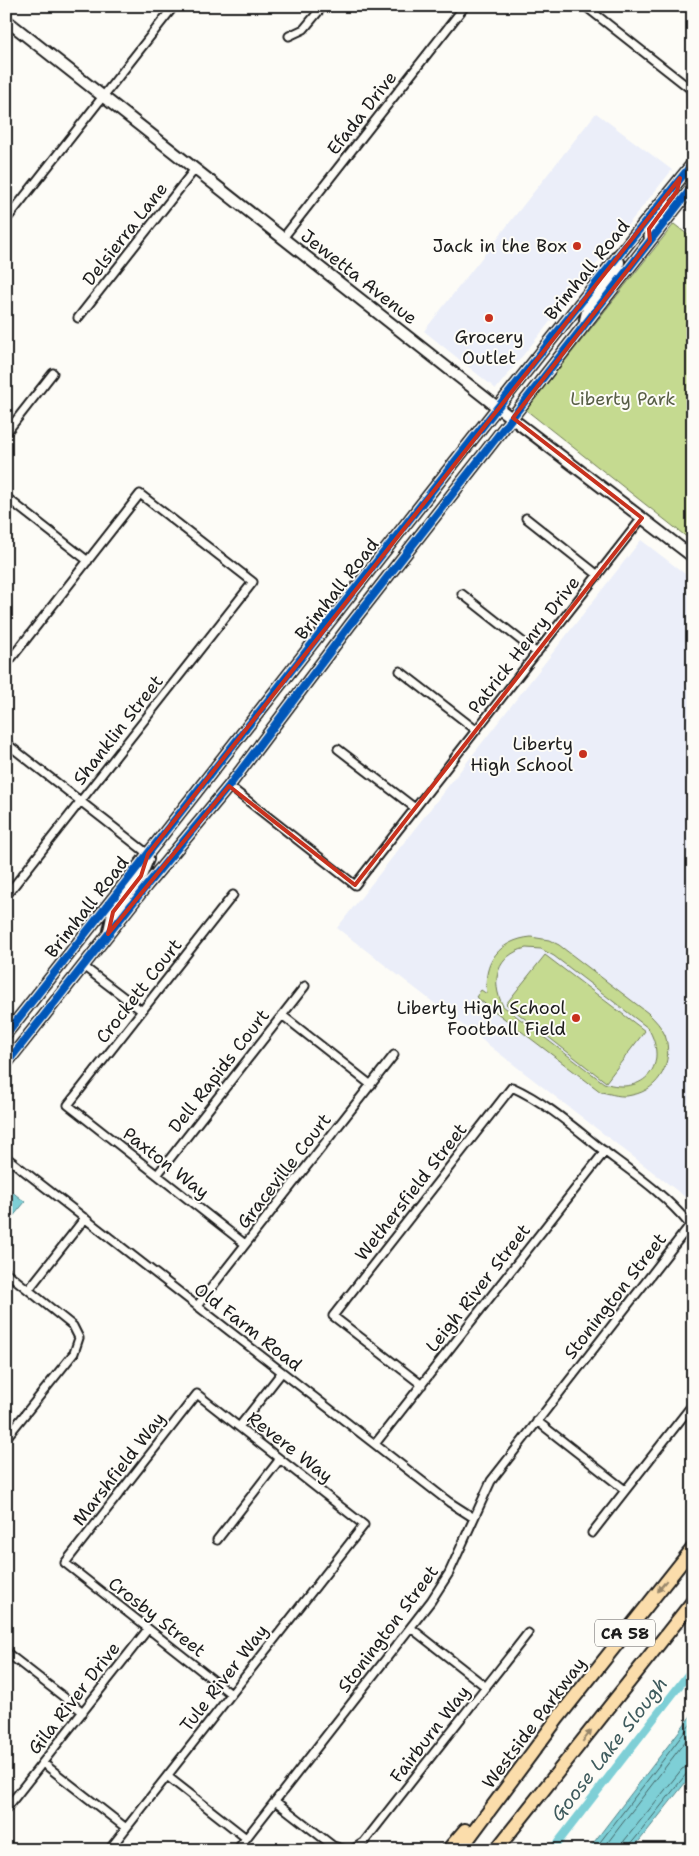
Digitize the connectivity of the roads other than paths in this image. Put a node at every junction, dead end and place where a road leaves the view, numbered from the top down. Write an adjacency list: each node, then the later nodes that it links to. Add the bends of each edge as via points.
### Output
1 (174, 6): 8 (street)
2 (323, 6): 6 (street, via 304,29)
3 (465, 6): 14 (street, Efada Drive)
4 (585, 6): 7 (street)
5 (6, 20): 8 (street, Jewetta Avenue)
6 (289, 36)
7 (693, 91)
8 (103, 96): 10 (street, Jewetta Avenue); 13 (street)
9 (693, 163): 11 (street, Brimhall Road)
10 (195, 168): 14 (street, Jewetta Avenue); 17 (street, Delsierra Lane)
11 (680, 178): 15 (street, via 677,191 649,229); 16 (street, Brimhall Road)
12 (693, 186): 15 (street, Brimhall Road)
13 (6, 220)
14 (283, 238): 20 (street, Jewetta Avenue)
15 (650, 241): 18 (street, Brimhall Road)
16 (617, 256): 18 (street, via 618,269 588,308); 20 (street, Brimhall Road)
17 (78, 318)
18 (583, 326): 21 (street, Brimhall Road)
19 (53, 373): 22 (street)
20 (497, 407): 21 (street, Jewetta Avenue); 39 (street, Brimhall Road)
21 (513, 418): 25 (street, Jewetta Avenue); 36 (street, Brimhall Road, via 350,625)
22 (6, 433)
23 (6, 497): 27 (street)
24 (526, 518): 28 (street)
25 (642, 518): 26 (street, Jewetta Avenue); 28 (street, Patrick Henry Drive)
26 (693, 557)
27 (88, 561): 31 (street); 37 (street, Shanklin Street, via 140,494 253,582)
28 (598, 575): 30 (street, Patrick Henry Drive)
29 (462, 594): 30 (street)
30 (537, 653): 33 (street, Patrick Henry Drive)
31 (6, 665)
32 (400, 671): 33 (street)
33 (476, 730): 38 (street, Patrick Henry Drive)
34 (6, 743): 37 (street)
35 (338, 748): 38 (street)
36 (229, 786): 38 (street, Patrick Henry Drive, via 355,885); 42 (street, Brimhall Road)
37 (81, 801): 39 (street); 41 (street, Shanklin Street)
38 (415, 808)
39 (148, 854): 42 (street, via 141,876 113,912); 47 (street, Brimhall Road)
40 (233, 895): 45 (street, Crockett Court)
41 (6, 896)
42 (108, 934): 43 (street, Brimhall Road)
43 (83, 966): 45 (street); 49 (street, Brimhall Road)
44 (305, 986): 46 (street, Dell Rapids Court)
45 (142, 1011): 51 (street, Crockett Court)
46 (282, 1015): 50 (street); 54 (street, Dell Rapids Court)
47 (6, 1034)
48 (394, 1055): 50 (street, Graceville Court)
49 (6, 1064)
50 (371, 1085): 56 (street, Graceville Court)
51 (68, 1105): 54 (street, Paxton Way)
52 (605, 1151): 61 (street, Leigh River Street); 61 (street, Wethersfield Street, via 543,1104 512,1087 333,1316); 64 (street, Stonington Street, via 666,1199 690,1225)
53 (6, 1157): 55 (street, Old Farm Road)
54 (157, 1175): 56 (street, Paxton Way)
55 (84, 1218): 58 (street); 59 (street, Old Farm Road)
56 (246, 1244): 59 (street, Graceville Court)
57 (6, 1272): 58 (street)
58 (29, 1289): 66 (street, via 73,1326 79,1338 74,1353)
59 (197, 1306): 60 (street, Old Farm Road)
60 (282, 1372): 65 (street); 67 (street, Old Farm Road)
61 (422, 1385): 67 (street, Leigh River Street)
62 (197, 1394): 65 (street, Revere Way); 75 (street, Marshfield Way)
63 (693, 1404): 69 (street)
64 (536, 1421): 69 (street); 70 (street, Stonington Street, via 492,1480)
65 (239, 1427): 68 (street, Revere Way)
66 (6, 1438)
67 (375, 1444): 70 (street, Old Farm Road)
68 (280, 1459): 71 (street, Revere Way); 73 (street)
69 (625, 1490): 72 (street)
70 (474, 1518): 78 (street, Stonington Street, via 441,1588)
71 (364, 1524): 82 (street, Tule River Way)
72 (592, 1533)
73 (217, 1540)
74 (693, 1548): 84 (highway, Westside Parkway / CA 58, one-way to 84)
75 (65, 1563): 77 (street, Crosby Street)
76 (693, 1601): 86 (highway, CA 58, one-way to 76)
77 (148, 1628): 82 (street, Crosby Street); 83 (street, Gila River Drive)
78 (410, 1628): 81 (street); 88 (street, Stonington Street)
79 (528, 1632): 81 (street, Fairburn Way)
80 (6, 1652): 83 (street)
81 (486, 1687): 95 (street, Fairburn Way, via 364,1842)
82 (231, 1694): 87 (street, Tule River Way)
83 (82, 1712): 85 (street, Gila River Drive)
84 (558, 1718): 96 (highway); 97 (highway, Westside Parkway / CA 58)
85 (43, 1762): 89 (street, Gila River Drive); 90 (street)
86 (557, 1774): 98 (highway, CA 58); 99 (highway)
87 (167, 1776): 90 (street, Tule River Way); 91 (street)
88 (275, 1801): 91 (street, Stonington Street); 94 (street, via 333,1846)
89 (6, 1809)
90 (126, 1828): 92 (street, Tule River Way)
91 (246, 1838): 93 (street, Stonington Street)
92 (109, 1850)
93 (237, 1850)
94 (346, 1850)
95 (352, 1850)
96 (448, 1850)
97 (460, 1850)
98 (496, 1850)
99 (505, 1850)

